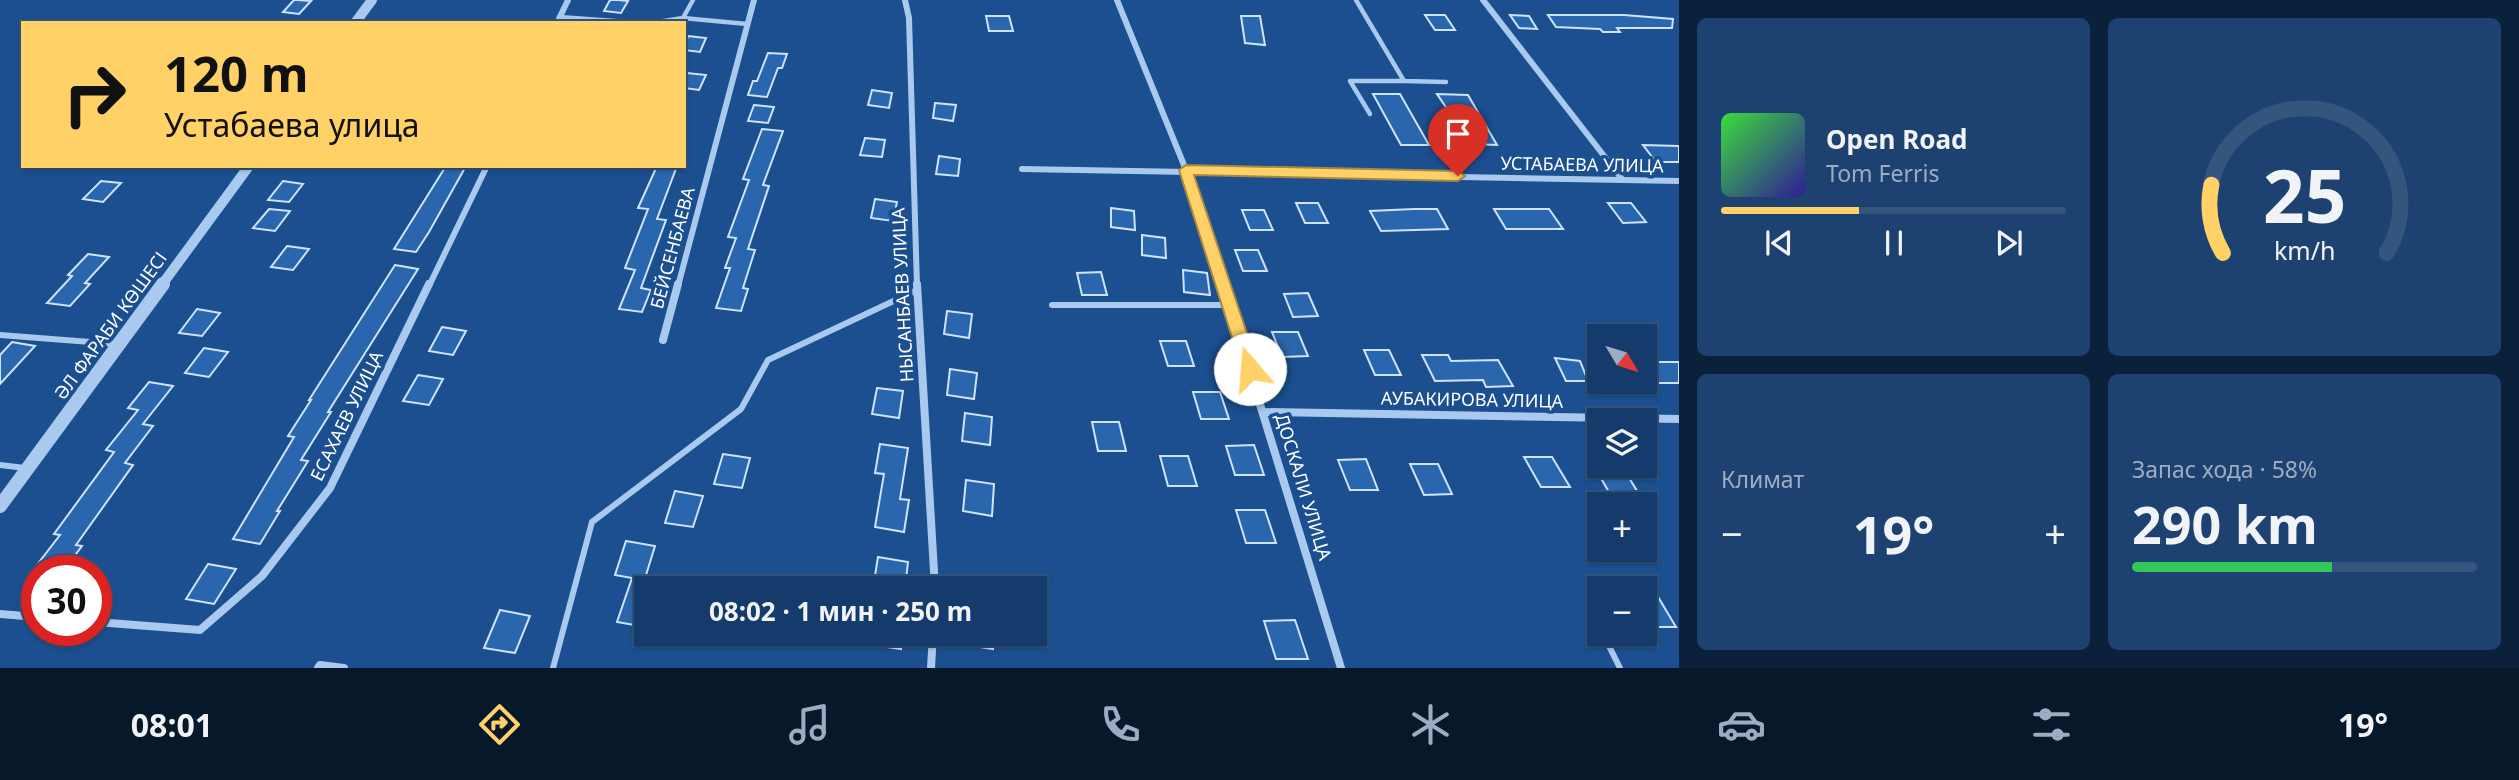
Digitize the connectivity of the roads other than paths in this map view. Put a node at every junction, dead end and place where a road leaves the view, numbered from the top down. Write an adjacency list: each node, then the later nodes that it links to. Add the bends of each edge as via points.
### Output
1 (372, 0): 11 (street)
2 (568, 0): 10 (street)
3 (693, 0): 9 (lane)
4 (754, 0): 14 (street, БЕЙСЕНБАЕВА)
5 (905, 0): 24 (street, НЫСАНБАЕВ УЛИЦА)
6 (1117, 0): 21 (street, ДОСКАЛИ УЛИЦА)
7 (1356, 0): 15 (lane)
8 (1483, 0): 22 (street)
9 (683, 18): 13 (lane); 14 (lane)
10 (558, 20): 12 (lane)
11 (356, 21)
12 (586, 21)
13 (664, 21)
14 (747, 24): 28 (street, БЕЙСЕНБАЕВА)
15 (1404, 81): 16 (lane); 17 (lane, via 1350,81)
16 (1446, 82)
17 (1370, 114)
18 (249, 168): 29 (street, ӘЛ ФАРАБИ КӨШЕСІ)
19 (486, 168): 38 (street, ЕСАХАЕВ УЛИЦА, via 330,488 262,576 200,630)
20 (1023, 169): 21 (street, УСТАБАЕВА УЛИЦА)
21 (1186, 170): 22 (street, УСТАБАЕВА УЛИЦА); 26 (street, ДОСКАЛИ УЛИЦА)
22 (1622, 179): 23 (street, УСТАБАЕВА УЛИЦА)
23 (1679, 181)
24 (917, 290): 35 (street, НЫСАНБАЕВ УЛИЦА); 43 (lane, via 768,360 741,409 592,522)
25 (1052, 305): 26 (lane)
26 (1230, 305): 30 (street, ДОСКАЛИ УЛИЦА)
27 (0, 335): 29 (lane)
28 (663, 340)
29 (119, 344): 33 (street, ӘЛ ФАРАБИ КӨШЕСІ)
30 (1264, 412): 31 (street, АУБАКИРОВА УЛИЦА); 45 (street, ДОСКАЛИ УЛИЦА)
31 (1679, 419)
32 (0, 466): 33 (lane)
33 (28, 468): 34 (street, ӘЛ ФАРАБИ КӨШЕСІ)
34 (0, 506)
35 (934, 576)
36 (0, 614): 37 (street)
37 (21, 616)
38 (112, 623)
39 (932, 646): 44 (street)
40 (1609, 646): 46 (lane)
41 (318, 668): 42 (street)
42 (344, 668)
43 (554, 668)
44 (931, 668)
45 (1341, 668)
46 (1620, 668)

